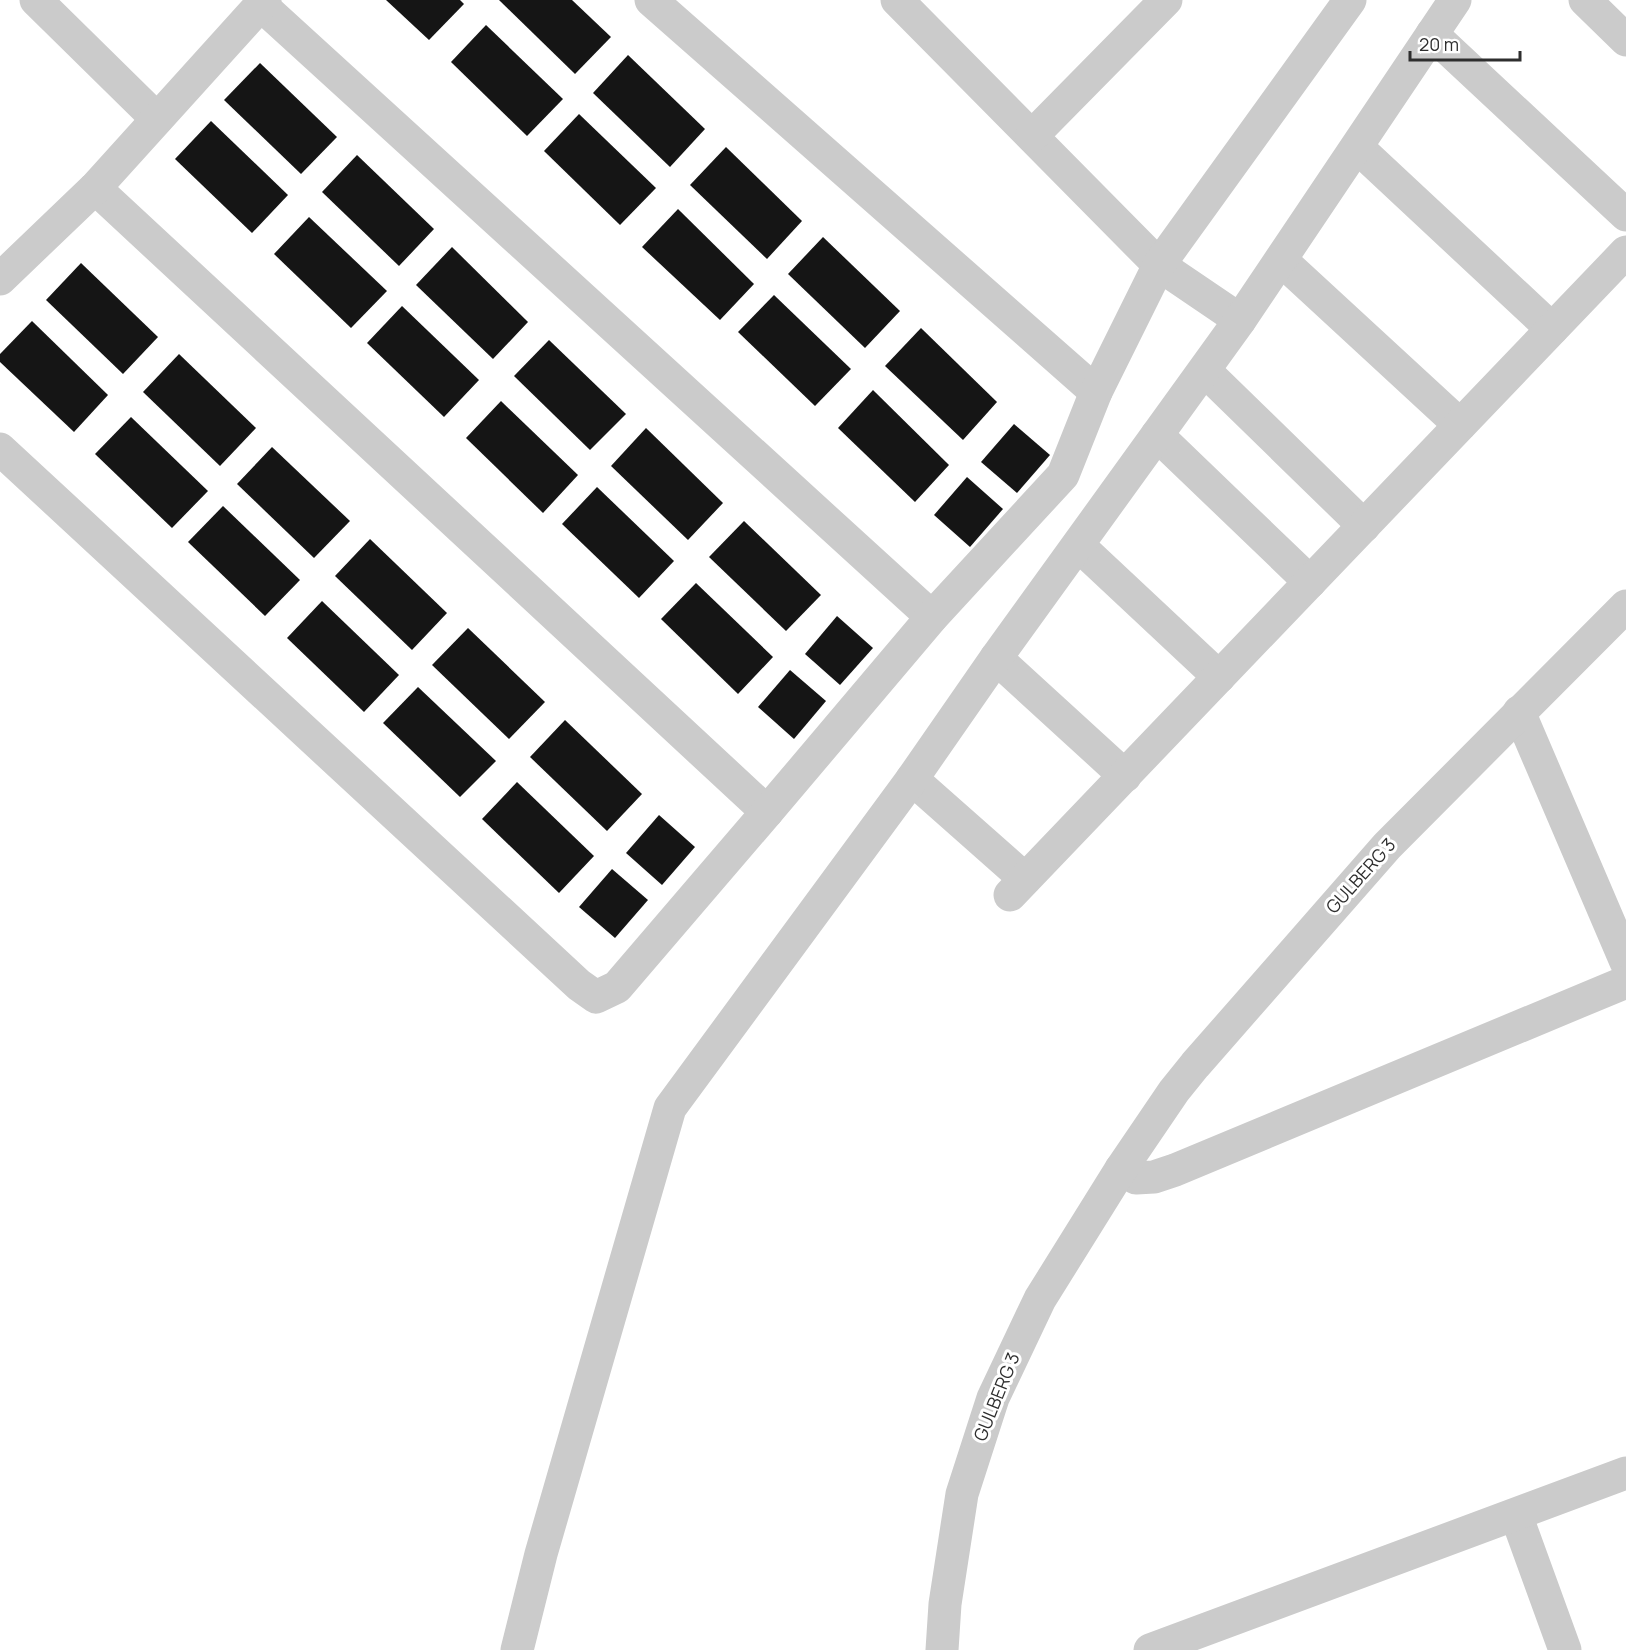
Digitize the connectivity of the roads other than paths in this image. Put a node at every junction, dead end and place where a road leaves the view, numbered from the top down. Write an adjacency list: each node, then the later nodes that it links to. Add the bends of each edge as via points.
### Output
1 (36, 0): 11 (street)
2 (651, 0): 23 (street)
3 (897, 0): 12 (street)
4 (1166, 0): 12 (street)
5 (1350, 0): 18 (street)
6 (1455, 0): 9 (street)
7 (1585, 0): 10 (street)
8 (263, 2): 11 (street); 31 (street)
9 (1432, 34): 13 (street); 15 (street)
10 (1626, 40)
11 (157, 118): 14 (street)
12 (1032, 136): 18 (street)
13 (1357, 147): 17 (street); 21 (street)
14 (95, 188): 19 (street); 37 (street)
15 (1626, 215)
16 (1626, 252): 21 (street)
17 (1281, 260): 20 (street); 24 (street)
18 (1159, 265): 20 (street); 23 (street)
19 (0, 279)
20 (1240, 320): 22 (street)
21 (1552, 329): 24 (street)
22 (1205, 370): 25 (street); 27 (street)
23 (1096, 392): 31 (street, via 1063,475)
24 (1460, 425): 27 (street)
25 (1157, 435): 28 (street); 29 (street)
26 (0, 449): 37 (street, via 596,997 617,987)
27 (1364, 526): 29 (street)
28 (1078, 544): 32 (street); 33 (street)
29 (1310, 582): 33 (street)
30 (1626, 606): 34 (street, GULBERG 3)
31 (932, 617): 37 (street)
32 (996, 658): 35 (street); 36 (street)
33 (1219, 677): 35 (street)
34 (1519, 712): 38 (street); 40 (street, GULBERG 3, via 1387,846 1258,992 1174,1091)
35 (1125, 776): 36 (street, via 1018,887)
36 (912, 779): 43 (street, via 670,1108)
37 (767, 812)
38 (1626, 962)
39 (1626, 982): 40 (street, via 1175,1170 1136,1178)
40 (1121, 1169): 44 (street, GULBERG 3, via 1040,1299 993,1398 962,1494)
41 (1626, 1473): 42 (street)
42 (1516, 1515): 45 (street); 46 (street)
43 (517, 1650)
44 (942, 1650)
45 (1150, 1650)
46 (1564, 1650)

